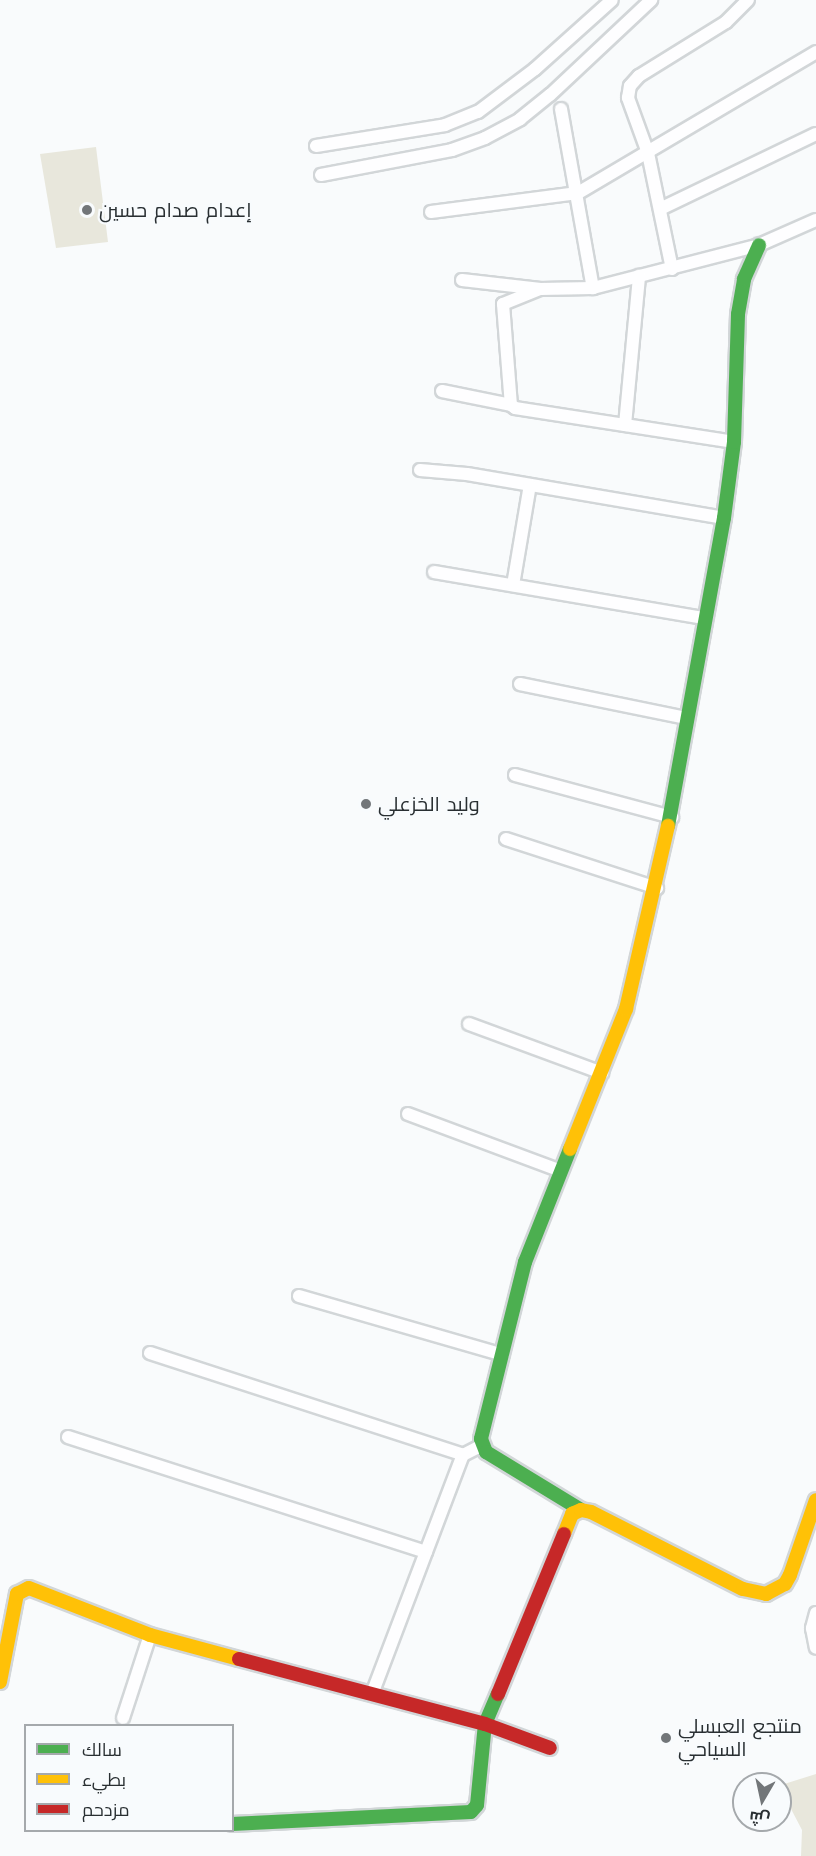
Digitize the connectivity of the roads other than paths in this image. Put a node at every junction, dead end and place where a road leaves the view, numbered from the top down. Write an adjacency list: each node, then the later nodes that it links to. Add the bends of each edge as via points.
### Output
1 (612, 0): 7 (street, via 535,69 478,112 445,125)
2 (651, 0): 9 (street, via 550,95 485,138 452,150)
3 (748, 0): 8 (street, via 726,22 639,76 630,86 628,98)
4 (816, 52): 8 (street)
5 (561, 109): 10 (street)
6 (816, 134): 11 (street)
7 (316, 146)
8 (648, 153): 10 (street); 11 (street)
9 (321, 175)
10 (578, 193): 12 (street); 18 (street)
11 (660, 209): 15 (street)
12 (432, 212)
13 (816, 220): 14 (street)
14 (759, 245): 15 (street); 23 (street, via 744,279 738,314)
15 (672, 268): 16 (street)
16 (639, 276): 18 (street); 22 (street)
17 (462, 280): 19 (street)
18 (593, 288): 19 (street)
19 (540, 289): 21 (street, via 503,304)
20 (442, 391): 21 (street)
21 (511, 405): 22 (street)
22 (625, 425): 23 (street)
23 (734, 442): 26 (street)
24 (420, 470): 25 (street)
25 (530, 485): 26 (street); 28 (street)
26 (724, 518): 29 (street)
27 (434, 572): 28 (street)
28 (513, 585): 29 (street)
29 (704, 618): 31 (street)
30 (520, 684): 31 (street)
31 (686, 718): 33 (street)
32 (515, 775): 33 (street)
33 (672, 817): 35 (street)
34 (506, 839): 35 (street)
35 (657, 888): 37 (street, via 638,972)
36 (469, 1024): 37 (street)
37 (602, 1073): 39 (street)
38 (408, 1114): 39 (street)
39 (561, 1171): 42 (street, via 521,1272)
40 (299, 1296): 42 (street)
41 (150, 1353): 45 (street)
42 (502, 1355): 44 (street)
43 (68, 1437): 48 (street)
44 (481, 1446): 45 (street); 47 (street)
45 (463, 1455): 48 (street)
46 (816, 1500): 47 (street, via 790,1575 785,1584 766,1594 743,1589)
47 (581, 1509): 55 (street, via 572,1514)
48 (426, 1552): 53 (street)
49 (816, 1613): 51 (street, via 812,1628)
50 (150, 1635): 52 (street, via 29,1588 20,1588); 53 (street); 54 (street)
51 (816, 1648)
52 (0, 1682)
53 (372, 1694): 55 (street)
54 (123, 1718)
55 (485, 1724): 56 (street); 57 (street, via 477,1805 471,1812)
56 (550, 1748)
57 (234, 1824)

